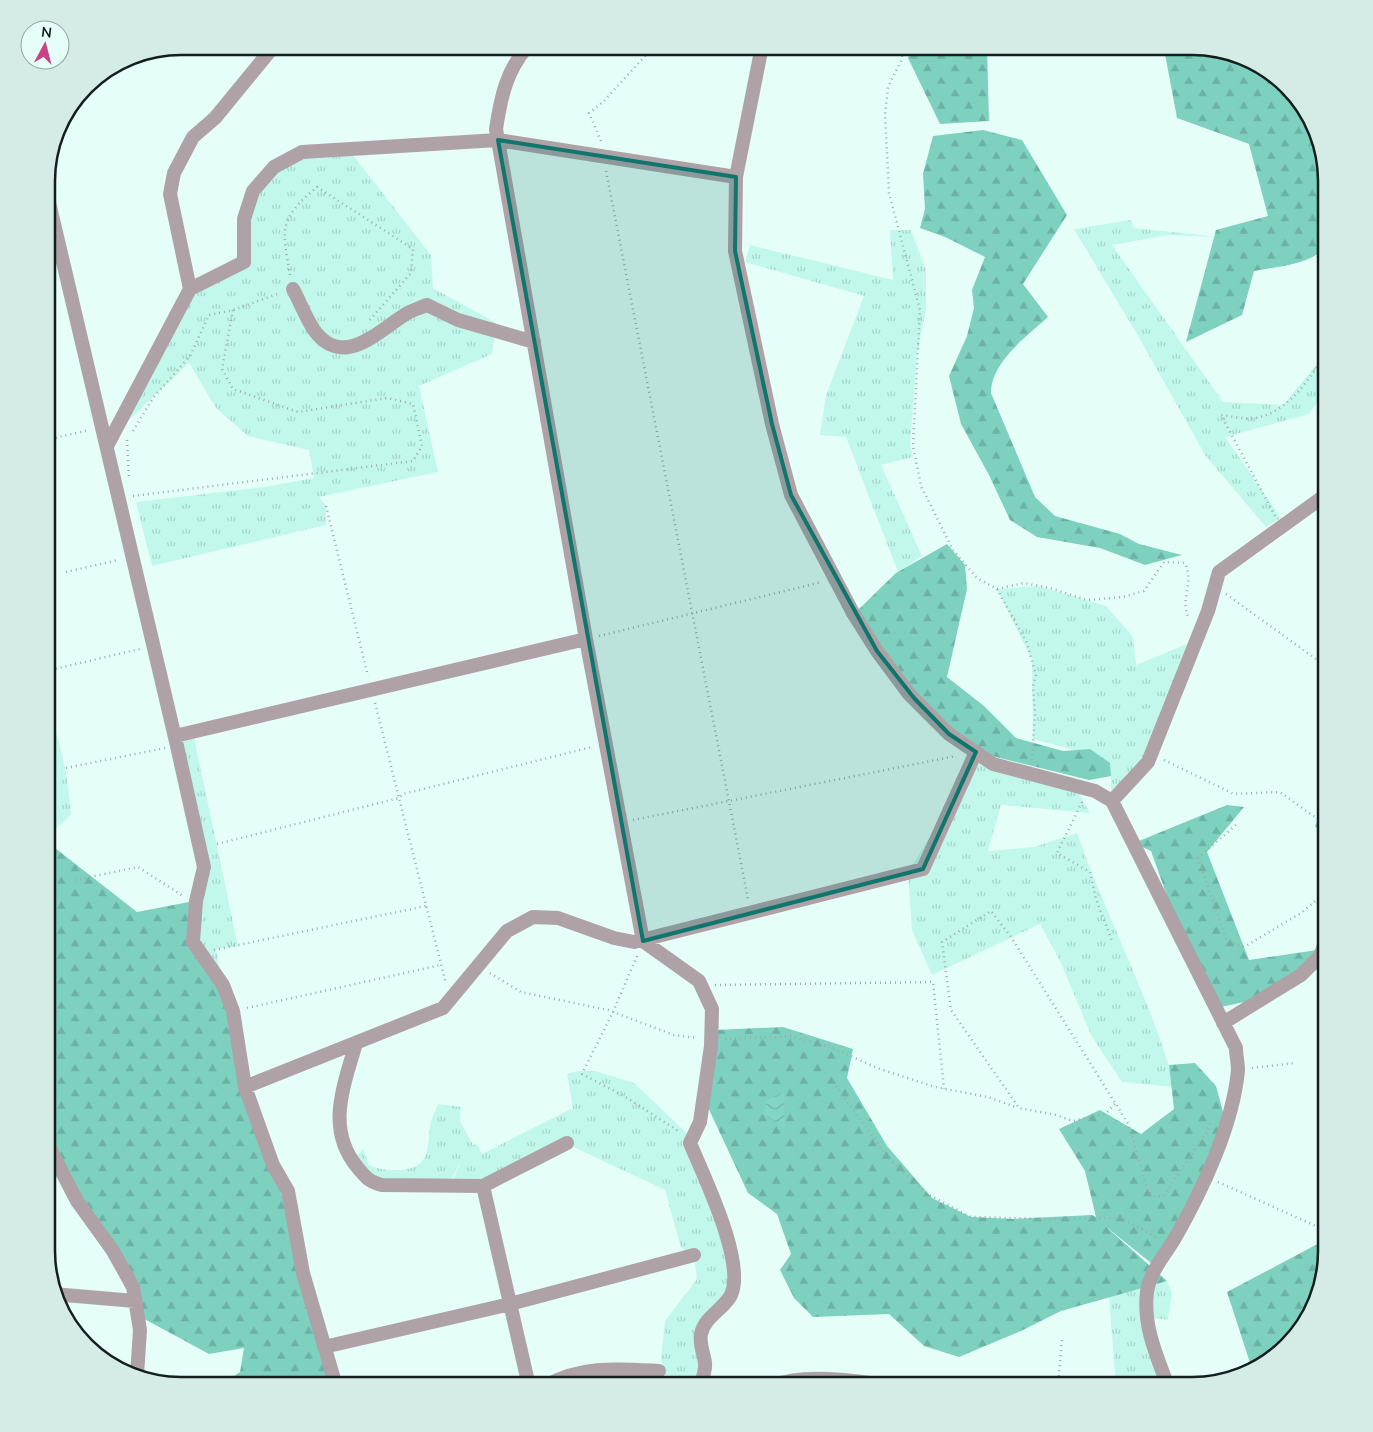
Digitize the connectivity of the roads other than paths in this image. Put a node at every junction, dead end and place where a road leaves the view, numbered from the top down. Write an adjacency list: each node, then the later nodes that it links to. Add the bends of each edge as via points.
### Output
1 (267, 55): 7 (street, via 215,118 193,137 174,173 170,194)
2 (522, 55): 4 (street, via 508,75 502,92 496,129)
3 (760, 55): 5 (street)
4 (498, 140): 5 (street); 7 (street, via 302,152 274,166 253,191 244,219 244,262); 9 (street)
5 (736, 177): 14 (street, via 735,252 776,443 791,495 877,650 909,694 949,734)
6 (55, 231): 10 (street)
7 (190, 289): 10 (street)
8 (293, 289): 9 (street, via 315,331 333,346 351,348 370,340 407,313 427,306 458,320)
9 (534, 342): 12 (street)
10 (107, 446): 13 (street)
11 (1318, 501): 15 (street, via 1219,572 1148,762)
12 (586, 639): 13 (street, via 372,688); 16 (street)
13 (176, 741): 20 (street, via 204,867 196,901 193,942 224,985 233,1011)
14 (976, 752): 15 (street, via 993,764 1088,789); 16 (street, via 923,869)
15 (1112, 801): 18 (street)
16 (643, 940): 19 (street, via 634,942 614,938 558,918 533,917 507,931 443,1008); 34 (street, via 699,981 712,1009 700,1122 690,1143 733,1253 736,1275 731,1296 709,1317 701,1334 706,1365)
17 (1318, 958): 18 (street, via 1301,975)
18 (1223, 1022): 35 (street, via 1236,1048 1238,1070 1226,1122 1205,1176 1154,1270 1147,1292 1149,1336)
19 (356, 1043): 20 (street); 23 (street, via 340,1097 339,1132 351,1160 370,1183)
20 (245, 1087): 28 (street, via 273,1165 288,1191 303,1273)
21 (567, 1144): 23 (street)
22 (55, 1159): 26 (street, via 77,1202 114,1251 133,1287)
23 (483, 1186): 27 (street)
24 (694, 1255): 27 (street)
25 (63, 1295): 26 (street)
26 (135, 1301): 29 (street, via 140,1330)
27 (510, 1304): 28 (street); 32 (street)
28 (324, 1347): 31 (street)
29 (137, 1369)
30 (659, 1371): 33 (street, via 616,1369)
31 (333, 1377)
32 (527, 1377)
33 (567, 1377)
34 (703, 1377)
35 (1164, 1377)

